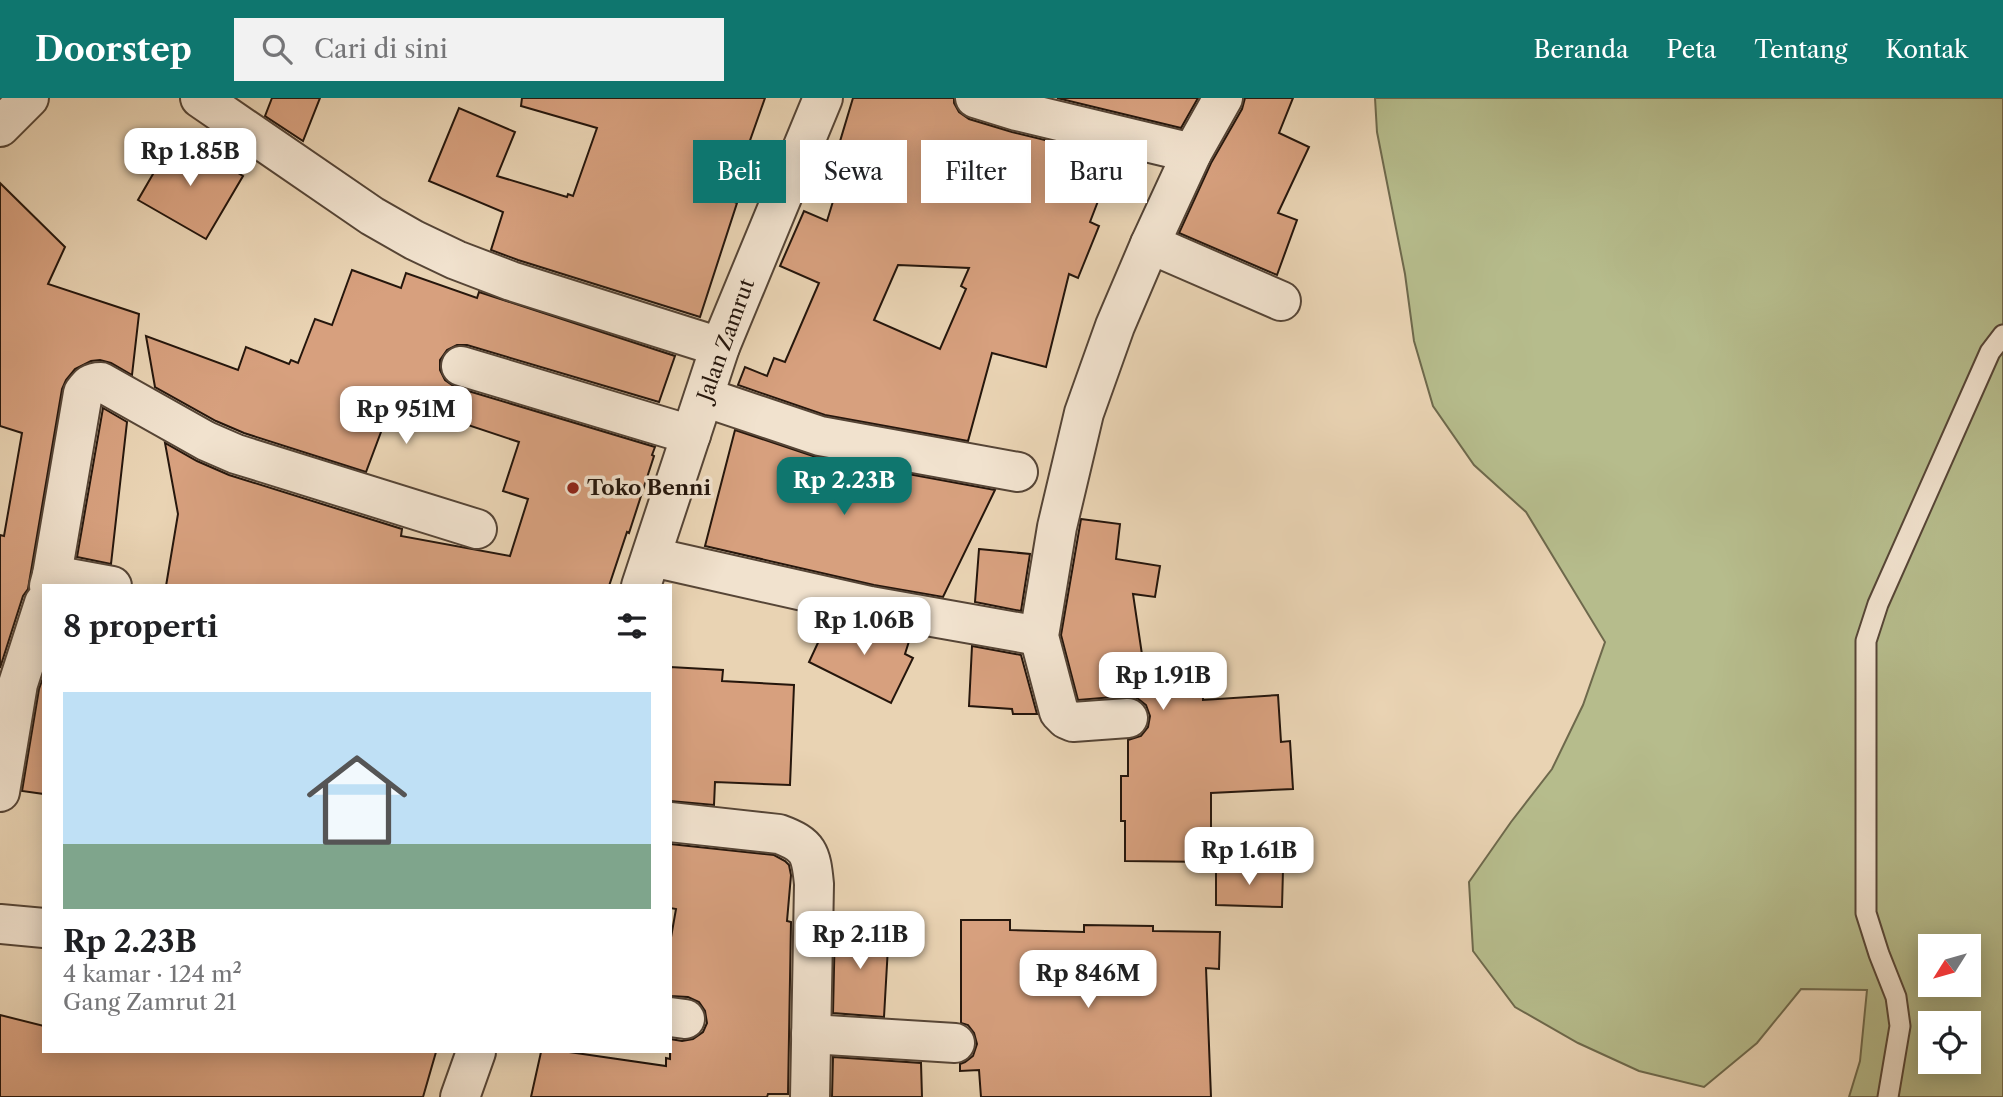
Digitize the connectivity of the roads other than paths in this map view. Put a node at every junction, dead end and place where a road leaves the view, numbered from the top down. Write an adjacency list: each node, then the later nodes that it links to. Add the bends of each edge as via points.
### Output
1 (29, 98): 6 (street)
2 (200, 98): 11 (street, via 372,216 435,250 512,281)
3 (823, 98): 11 (street, Jalan Zamrut)
4 (975, 98): 7 (street)
5 (1223, 98): 7 (street)
6 (0, 127)
7 (1192, 153): 8 (street)
8 (1150, 244): 9 (street); 20 (street, via 1084,413 1057,527)
9 (1280, 301)
10 (2003, 335): 32 (lane, via 1990,352 1878,604 1866,641 1866,913 1896,997 1900,1026)
11 (720, 347): 13 (street, Jalan Zamrut)
12 (461, 366): 14 (street)
13 (704, 397): 14 (street, Jalan Zamrut); 15 (street, via 820,436)
14 (691, 435): 17 (street, Jalan Zamrut)
15 (1018, 472)
16 (477, 529): 18 (street, via 236,454 95,382 83,393)
17 (646, 571): 20 (street)
18 (49, 584)
19 (42, 602): 21 (street)
20 (1039, 636): 22 (street, via 1059,712 1066,719)
21 (9, 679): 23 (street)
22 (1128, 718)
23 (0, 792)
24 (672, 822): 27 (street, via 779,834 806,848 814,884)
25 (0, 924): 26 (street)
26 (42, 928)
27 (811, 1034): 28 (street); 31 (street)
28 (955, 1043)
29 (476, 1053): 30 (street)
30 (460, 1097)
31 (810, 1097)
32 (1888, 1097)

